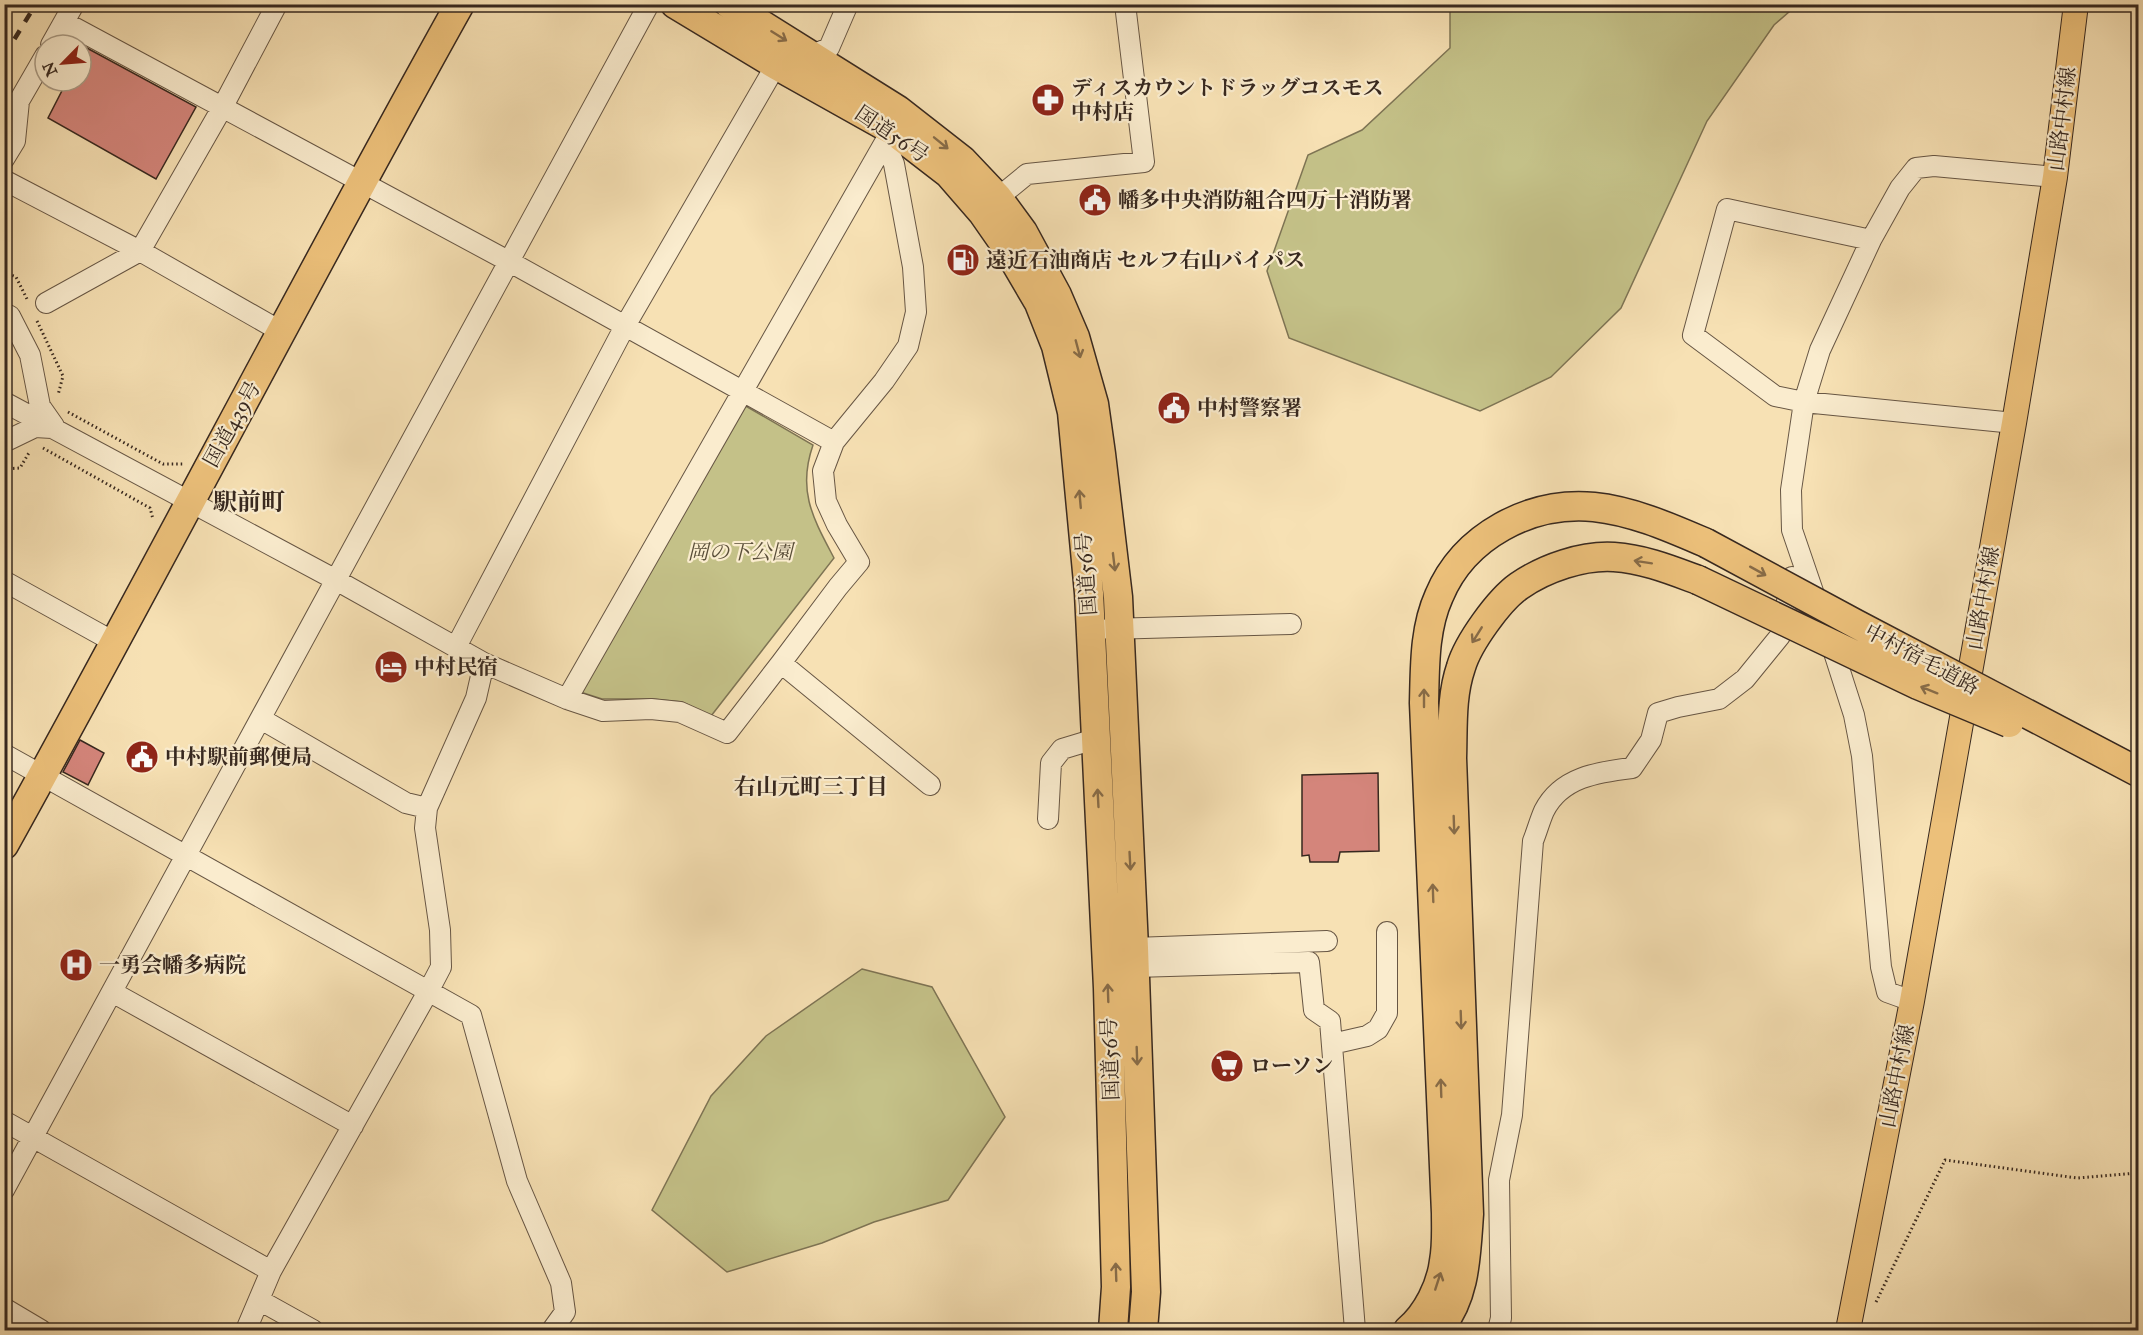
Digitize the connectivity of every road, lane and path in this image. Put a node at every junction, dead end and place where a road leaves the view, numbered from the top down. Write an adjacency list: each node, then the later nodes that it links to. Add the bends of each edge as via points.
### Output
1 (74, 4): 10 (street)
2 (277, 4): 15 (street)
3 (460, 4): 20 (highway, 国道439号)
4 (649, 4): 24 (street)
5 (675, 4): 13 (highway, 国道56号)
6 (729, 4): 12 (highway, 国道56号, one-way to 12)
7 (848, 4): 12 (street, via 829,48)
8 (1125, 4): 21 (street, via 1144,162 1027,174)
9 (2076, 4): 18 (main road, 山路中村線)
10 (64, 22): 11 (street); 15 (street)
11 (58, 33)
12 (810, 56): 13 (street); 21 (highway, 国道56号, one-way to 21, via 908,116 962,160)
13 (776, 65): 16 (highway, 国道56号); 27 (street)
14 (33, 77): 17 (street, via 19,101 15,141)
15 (222, 108): 20 (street); 23 (street)
16 (888, 136): 21 (highway, 国道56号); 30 (street); 38 (street, via 913,267 916,312 908,346)
17 (4, 159)
18 (2055, 177): 22 (street, via 1934,166 1916,168); 35 (main road, 山路中村線)
19 (4, 180): 23 (street)
20 (361, 181): 24 (street); 28 (highway, 国道439号)
21 (990, 205): 47 (highway, 国道56号, one-way to 47, via 1023,231 1075,337 1094,404); 48 (highway, 国道56号, one-way to 21, via 1072,412 1056,346 1039,303 1005,244)
22 (1871, 240): 33 (street, via 1820,350); 33 (street, via 1727,209 1693,335 1774,396)
23 (140, 251): 25 (street); 28 (street)
24 (510, 262): 27 (street); 44 (street)
25 (46, 303)
26 (4, 313): 36 (street, via 10,316 30,355 40,406)
27 (626, 326): 30 (street); 50 (street)
28 (282, 332): 41 (highway, 国道439号)
29 (49, 345): 31 (path, via 63,376)
30 (743, 391): 38 (street); 53 (street)
31 (58, 396)
32 (4, 402): 36 (street)
33 (1804, 402): 35 (street); 43 (street, via 1791,490 1792,530)
34 (66, 411): 39 (path, via 163,464)
35 (2014, 423): 70 (main road, 山路中村線)
36 (55, 428): 37 (street, via 35,427); 41 (street)
37 (4, 442)
38 (834, 442): 52 (street, via 823,471 826,501 859,562)
39 (185, 464)
40 (4, 469): 42 (path, via 20,468 35,443 150,508)
41 (189, 502): 44 (street); 49 (highway, 国道439号)
42 (155, 523)
43 (1798, 545): 70 (street, via 1844,682 1862,756 1881,967 1887,992); 90 (street, via 1780,636 1745,679 1719,699 1658,713 1651,740 1632,768 1595,772 1562,788 1545,809 1533,842 1512,1115 1499,1180)
44 (336, 580): 50 (street); 54 (street)
45 (4, 581): 49 (street)
46 (1291, 624): 47 (street)
47 (1119, 628): 48 (street); 66 (highway, 国道56号, one-way to 66)
48 (1090, 629): 55 (highway, 国道56号)
49 (114, 642): 58 (highway, 国道439号)
50 (456, 647): 51 (street)
51 (484, 663): 53 (street); 60 (street, via 476,698)
52 (782, 663): 53 (street, via 727,733 680,712 603,711); 59 (street)
53 (567, 699)
54 (261, 719): 60 (street, via 406,803); 63 (street)
55 (1095, 739): 61 (street, via 1062,749 1051,763); 67 (highway, 国道56号, one-way to 55)
56 (4, 754): 58 (street)
57 (2139, 774): 88 (highway, 中村宿毛道路, one-way to 57, bridge, via 1431,1302 1439,1278 1444,1262 1446,1213 1425,654 1438,596 1452,571 1476,543 1506,523 1562,508 1594,507 1655,522 1707,543); 89 (highway, 中村宿毛道路, one-way to 89, bridge, via 1918,685 1698,579 1654,563 1613,557 1580,560 1518,587 1477,634 1461,666 1453,699 1468,1214 1458,1295)
58 (43, 775): 62 (highway, 国道439号); 63 (street)
59 (930, 785)
60 (427, 808): 68 (street, via 425,828 441,967)
61 (1048, 819)
62 (4, 844)
63 (187, 855): 68 (street); 69 (street)
64 (1387, 932): 71 (street, via 1387,1013 1378,1029 1367,1036)
65 (1327, 942): 66 (street)
66 (1134, 958): 67 (street); 71 (street, via 1309,962 1314,1010 1330,1021); 86 (highway, 国道56号, one-way to 86, via 1146,1292)
67 (1106, 959): 85 (highway, 国道56号, one-way to 67, via 1116,1287)
68 (429, 990): 73 (street); 84 (street, via 471,1015 517,1181 561,1283 565,1312)
69 (112, 992): 73 (street); 74 (street)
70 (1912, 1001): 91 (main road, 山路中村線)
71 (1332, 1044): 87 (street)
72 (4, 1121): 74 (street)
73 (353, 1126): 77 (street)
74 (33, 1137): 76 (street); 77 (street)
75 (2139, 1173): 79 (path, via 2077,1178 1945,1160)
76 (4, 1190)
77 (271, 1271): 78 (street)
78 (259, 1300): 82 (street); 83 (street)
79 (1874, 1306)
80 (4, 1308): 81 (street)
81 (41, 1330)
82 (246, 1330)
83 (313, 1330)
84 (552, 1330)
85 (1113, 1330)
86 (1143, 1330)
87 (1355, 1330)
88 (1408, 1330)
89 (1438, 1330)
90 (1498, 1330)
91 (1848, 1330)

